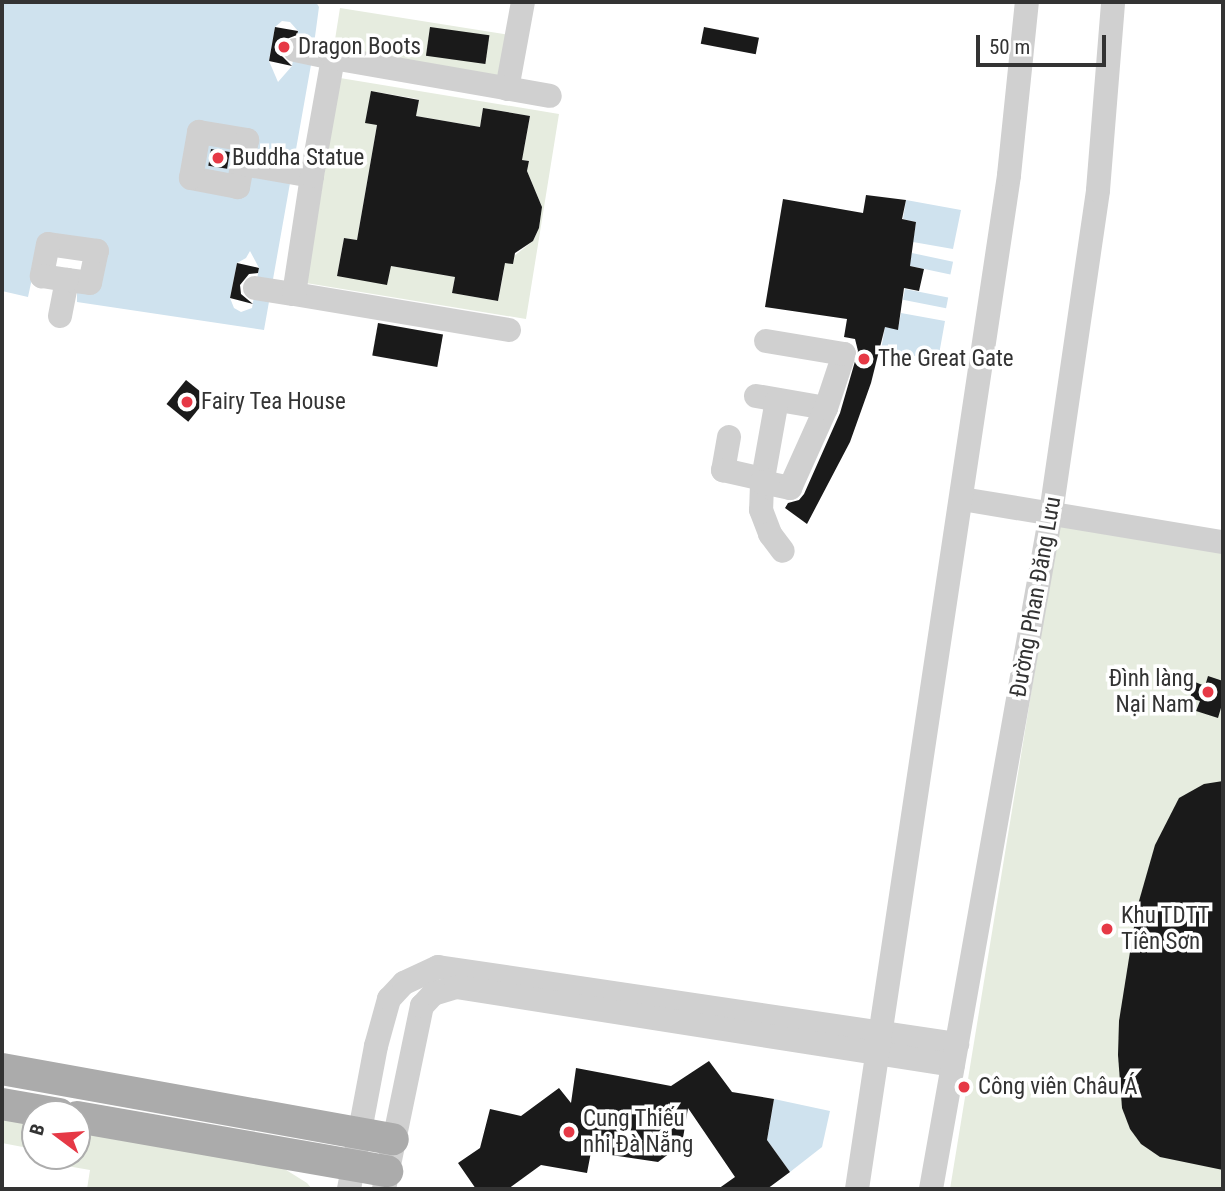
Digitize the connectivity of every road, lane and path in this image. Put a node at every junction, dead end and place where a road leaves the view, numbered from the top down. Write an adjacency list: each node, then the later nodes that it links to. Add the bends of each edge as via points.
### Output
1 (523, 2): 6 (street)
2 (1027, 2): 19 (street, via 1009,175)
3 (1113, 2): 20 (street, Đường Phan Đăng Lưu, via 1098,190)
4 (295, 50): 5 (street)
5 (333, 58): 6 (street); 9 (street)
6 (507, 89): 7 (street)
7 (550, 96)
8 (243, 164): 9 (street)
9 (312, 176): 12 (street)
10 (67, 280): 13 (street)
11 (255, 288): 12 (street)
12 (294, 294): 14 (street)
13 (60, 316)
14 (509, 330)
15 (766, 341): 16 (street, via 844,354)
16 (826, 408): 18 (street, via 790,488); 18 (street, via 767,398)
17 (729, 437): 18 (street, via 723,470)
18 (762, 480): 22 (street, via 761,510)
19 (962, 499): 20 (street); 23 (street)
20 (1051, 513): 21 (street); 24 (street, Đường Phan Đăng Lưu)
21 (1223, 542)
22 (783, 551)
23 (879, 1042): 24 (street); 31 (street, via 438,967 404,983 389,999); 32 (street, via 456,987 433,995 422,1006); 35 (street)
24 (955, 1055): 36 (street, Đường Phan Đăng Lưu)
25 (2, 1069): 26 (main road)
26 (157, 1096): 30 (main road); 31 (main road)
27 (2, 1104): 28 (main road)
28 (21, 1107)
29 (91, 1119): 30 (main road)
30 (151, 1130): 33 (main road)
31 (360, 1132): 32 (main road); 33 (street)
32 (393, 1139): 34 (street)
33 (351, 1177): 34 (main road)
34 (385, 1180)
35 (857, 1189)
36 (931, 1189)

